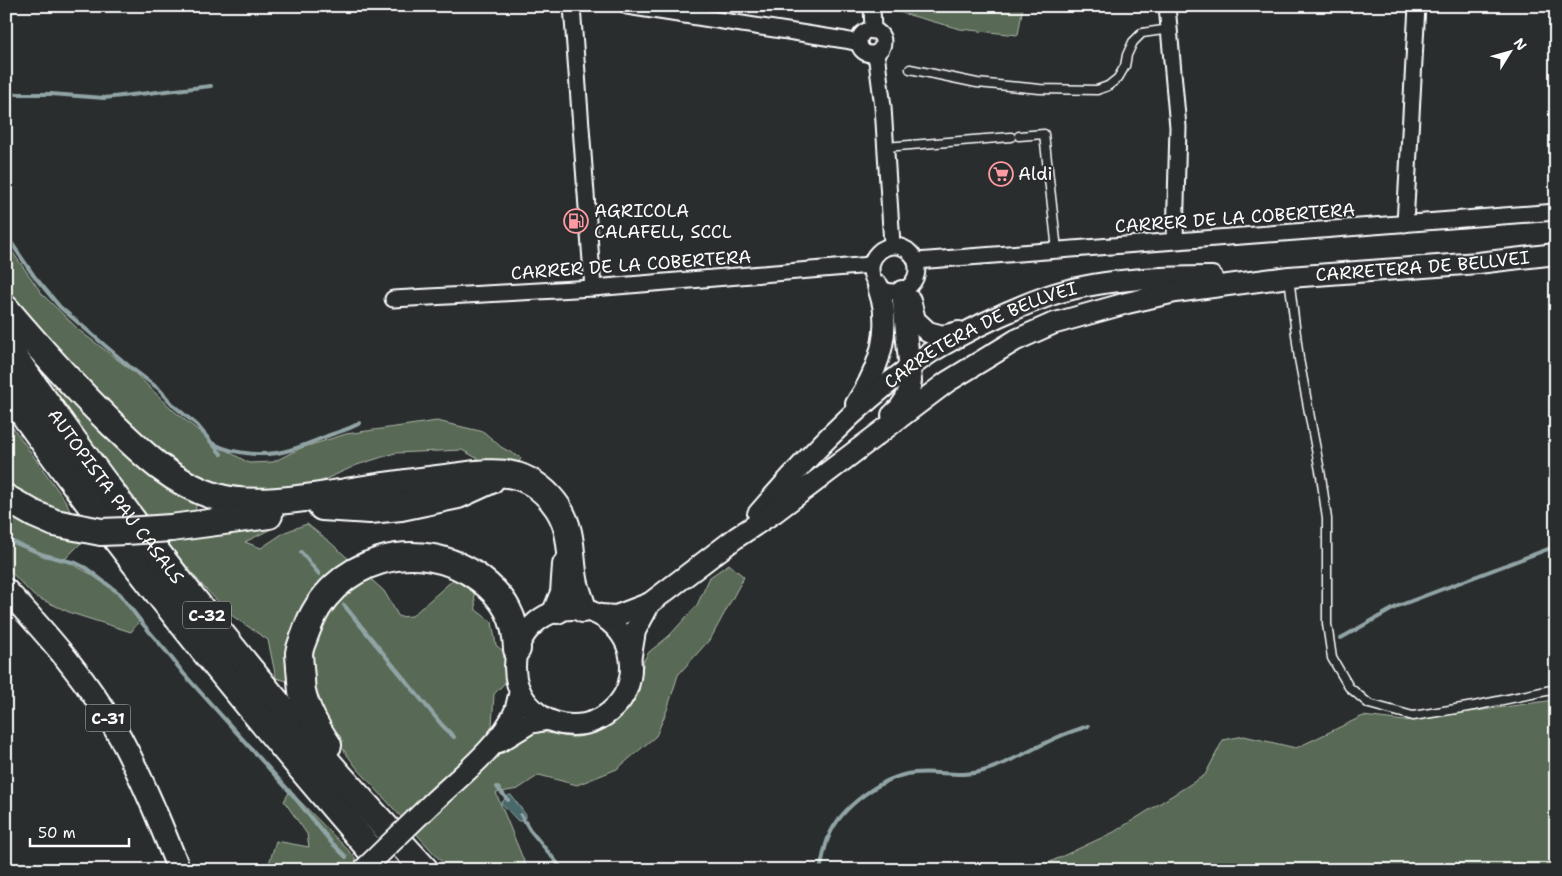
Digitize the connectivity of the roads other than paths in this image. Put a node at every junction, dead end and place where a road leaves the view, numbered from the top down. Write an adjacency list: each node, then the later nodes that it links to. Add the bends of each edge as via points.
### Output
1 (572, 6): 23 (street)
2 (627, 6): 6 (street)
3 (872, 6): 8 (street)
4 (1167, 6): 7 (street)
5 (1417, 6): 14 (street)
6 (675, 10): 9 (street)
7 (1170, 29): 11 (lane, via 1142,33 1133,42 1118,78 1097,90 977,83); 15 (street, via 1178,127)
8 (873, 31): 9 (street, via 863,33); 10 (street, via 883,40 882,48)
9 (859, 43): 10 (street, via 865,52)
10 (876, 54): 12 (street)
11 (910, 69)
12 (886, 147): 16 (street); 17 (lane, via 1044,134)
13 (1556, 212): 14 (street, CARRER DE LA COBERTERA)
14 (1405, 224): 15 (street, CARRER DE LA COBERTERA)
15 (1175, 240): 17 (street, CARRER DE LA COBERTERA)
16 (892, 244): 19 (street, via 911,252); 20 (street, via 879,250)
17 (1057, 250): 19 (street, CARRER DE LA COBERTERA)
18 (1556, 254): 21 (main road, CARRETERA DE BELLVEI)
19 (916, 260): 24 (street, via 918,272)
20 (871, 265): 22 (street, via 873,280); 23 (street, CARRER DE LA COBERTERA)
21 (1289, 277): 27 (main road, CARRETERA DE BELLVEI, via 1184,277 1092,285 1048,296); 32 (main road, CARRETERA DE BELLVEI, via 1175,292 1052,324 1016,340 947,382); 41 (lane, via 1299,359 1327,519 1327,624 1331,655 1349,687 1369,704 1413,716)
22 (878, 286): 24 (street, via 894,292); 31 (main road, via 884,312 884,339 866,389)
23 (593, 288): 25 (street, CARRER DE LA COBERTERA)
24 (906, 289): 27 (main road, via 914,320 928,332 943,336); 29 (main road)
25 (393, 299)
26 (6, 309): 38 (highway, via 51,362 149,459 192,488 216,497 241,502 293,499 497,473 517,476 536,484 558,507 567,525 575,583)
27 (987, 322): 29 (main road, CARRETERA DE BELLVEI, via 937,348)
28 (6, 346): 45 (highway, AUTOPISTA PAU CASALS / C-32, via 151,545)
29 (910, 368): 31 (main road, CARRETERA DE BELLVEI); 32 (main road, via 909,395 897,412 854,444)
30 (6, 389): 48 (highway, AUTOPISTA PAU CASALS / C-32, via 179,621)
31 (844, 421): 34 (main road, CARRETERA DE BELLVEI)
32 (838, 464): 34 (main road, CARRETERA DE BELLVEI)
33 (6, 498): 37 (highway, bridge, via 55,523 101,532 171,528 327,507 370,510 401,507 458,495 493,479 515,482 541,498 562,529 566,579)
34 (737, 537): 36 (main road, CARRETERA DE BELLVEI)
35 (6, 590): 46 (main road, C-31, via 80,676 104,711 135,767)
36 (650, 603): 38 (main road, CARRETERA DE BELLVEI, via 616,616); 40 (main road, CARRETERA DE BELLVEI, via 634,630)
37 (557, 610): 38 (main road); 39 (main road, via 527,630)
38 (592, 612): 40 (main road, via 621,632)
39 (517, 650): 42 (main road, via 514,668); 45 (highway, via 511,615 500,598 474,574 443,560 412,556 376,561 356,570 338,584 317,608 299,653 302,691 312,720 342,766)
40 (631, 655): 43 (main road, via 632,679 622,701 598,721 573,727)
41 (1556, 689)
42 (520, 692): 43 (main road, via 530,707); 44 (main road, via 505,728)
43 (545, 720): 44 (main road, via 530,723)
44 (487, 750): 47 (main road, bridge)
45 (350, 788): 49 (highway, AUTOPISTA PAU CASALS / C-32)
46 (179, 870)
47 (363, 870)
48 (388, 870)
49 (425, 870)

